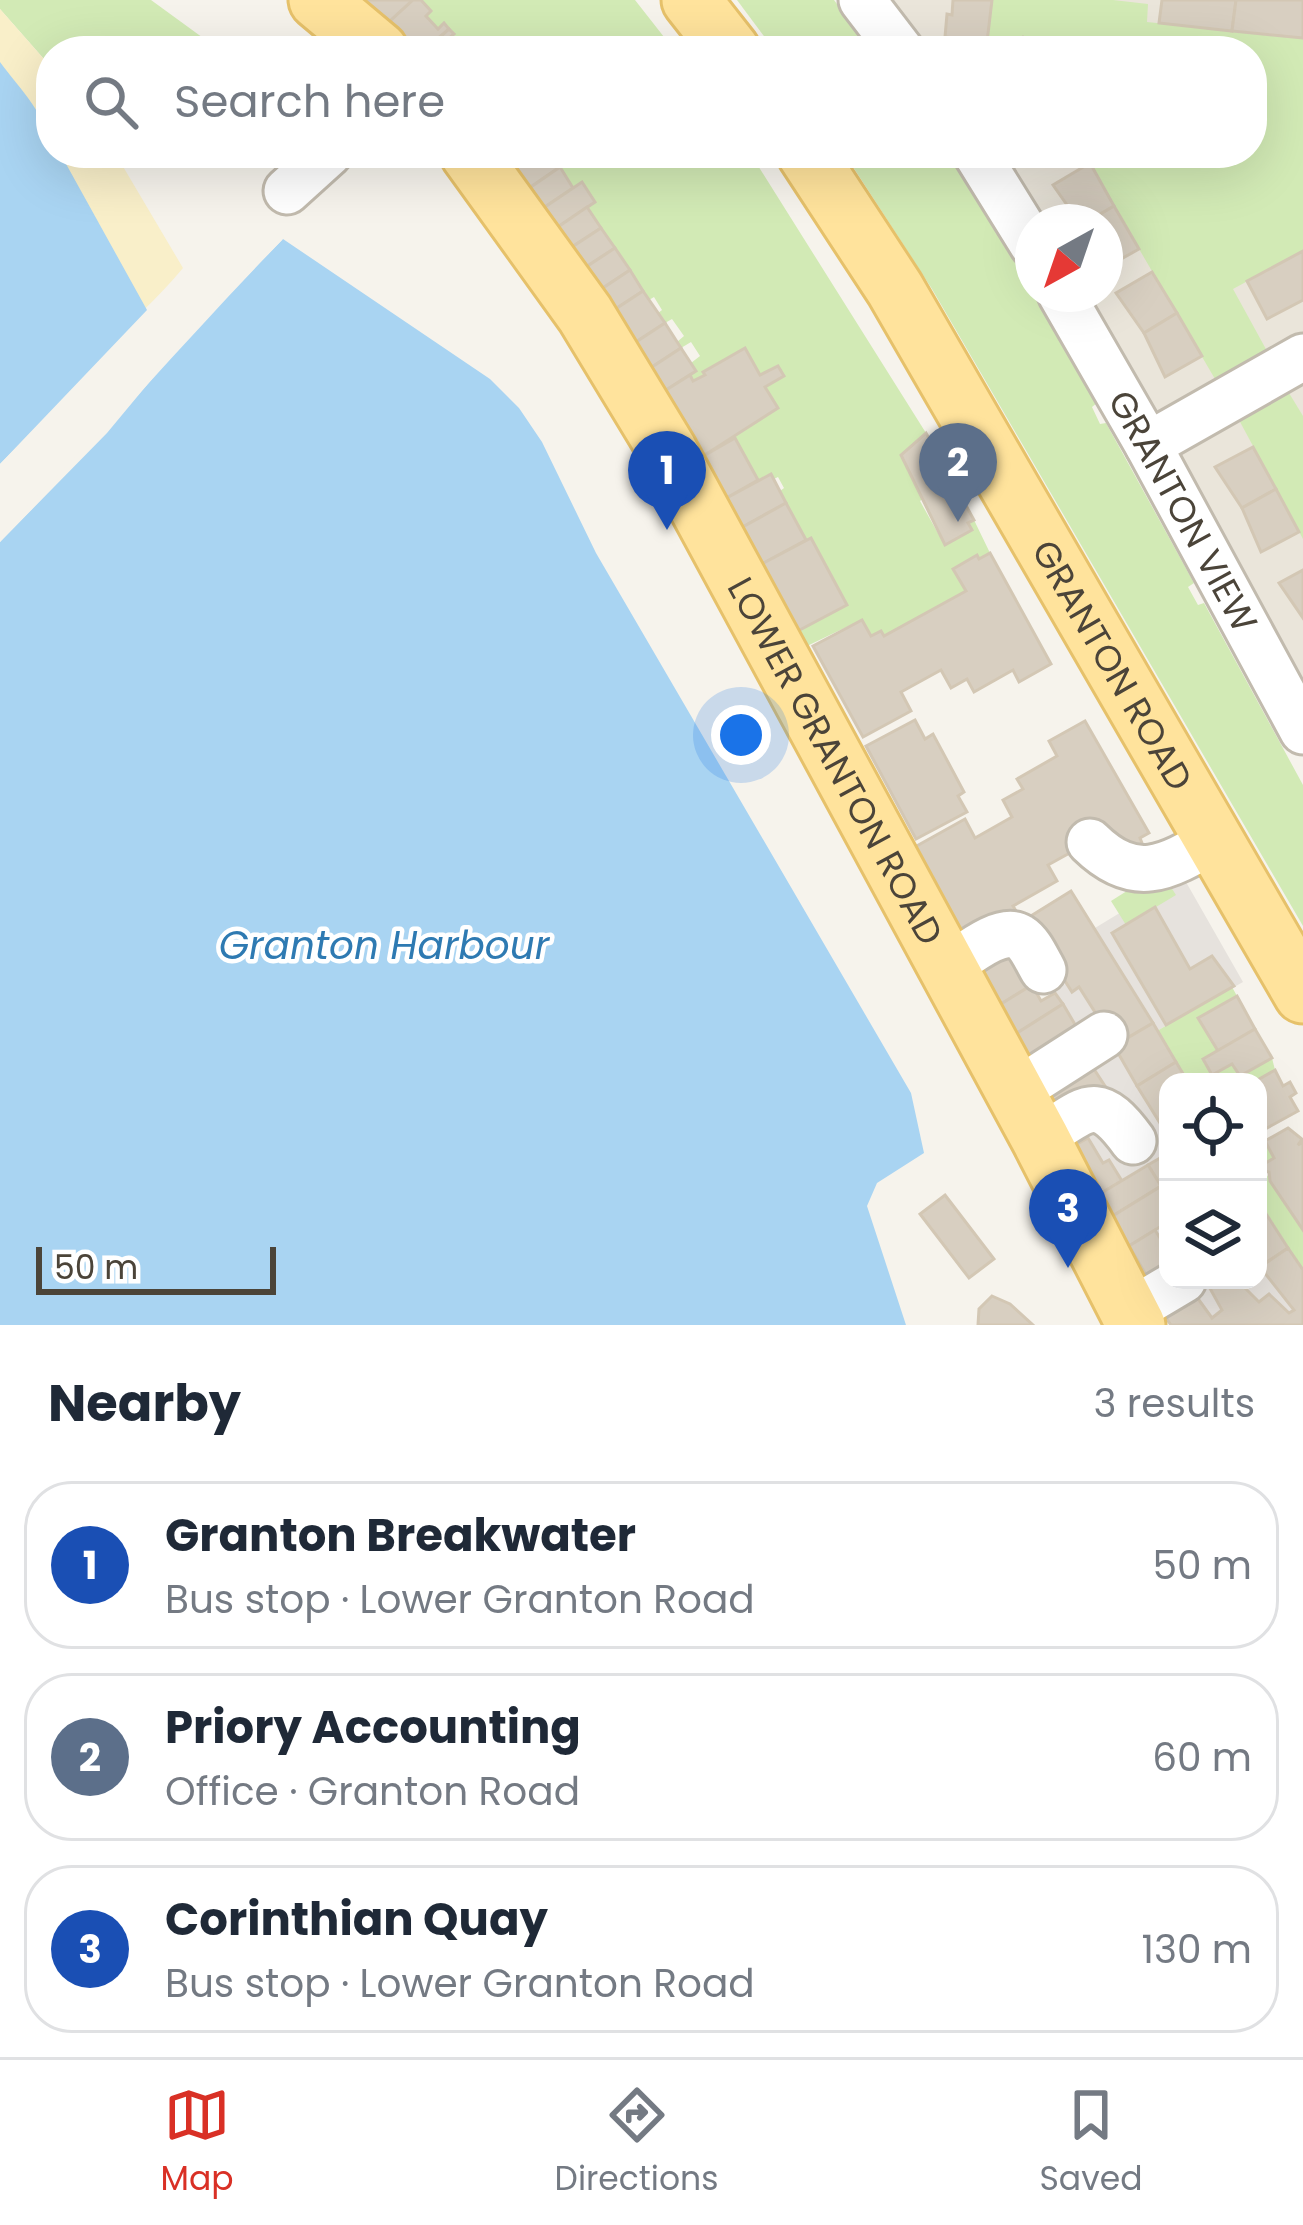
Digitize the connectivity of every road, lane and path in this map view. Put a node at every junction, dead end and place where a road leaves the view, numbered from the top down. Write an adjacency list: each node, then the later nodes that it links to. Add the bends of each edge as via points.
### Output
1 (318, 0): 4 (main road)
2 (691, 0): 5 (main road)
3 (862, 0): 6 (street)
4 (361, 36)
5 (719, 36)
6 (890, 36)
7 (312, 168): 11 (street)
8 (480, 168): 19 (main road, LOWER GRANTON ROAD, via 626,378)
9 (816, 168): 17 (main road, GRANTON ROAD, via 895,289)
10 (985, 168): 12 (street)
11 (287, 191)
12 (1015, 216)
13 (1071, 312): 15 (street, GRANTON VIEW)
14 (1303, 357): 15 (street)
15 (1148, 445): 16 (street, GRANTON VIEW)
16 (1303, 731)
17 (1213, 840): 18 (street, via 1161,868 1120,866); 21 (main road, GRANTON ROAD)
18 (1090, 842)
19 (948, 967): 20 (street, via 1012,934); 23 (main road, LOWER GRANTON ROAD)
20 (1043, 970)
21 (1303, 994)
22 (1104, 1035): 23 (street)
23 (1028, 1115): 24 (street, via 1100,1109); 26 (main road, LOWER GRANTON ROAD)
24 (1133, 1142)
25 (1171, 1289): 26 (street)
26 (1132, 1318)

